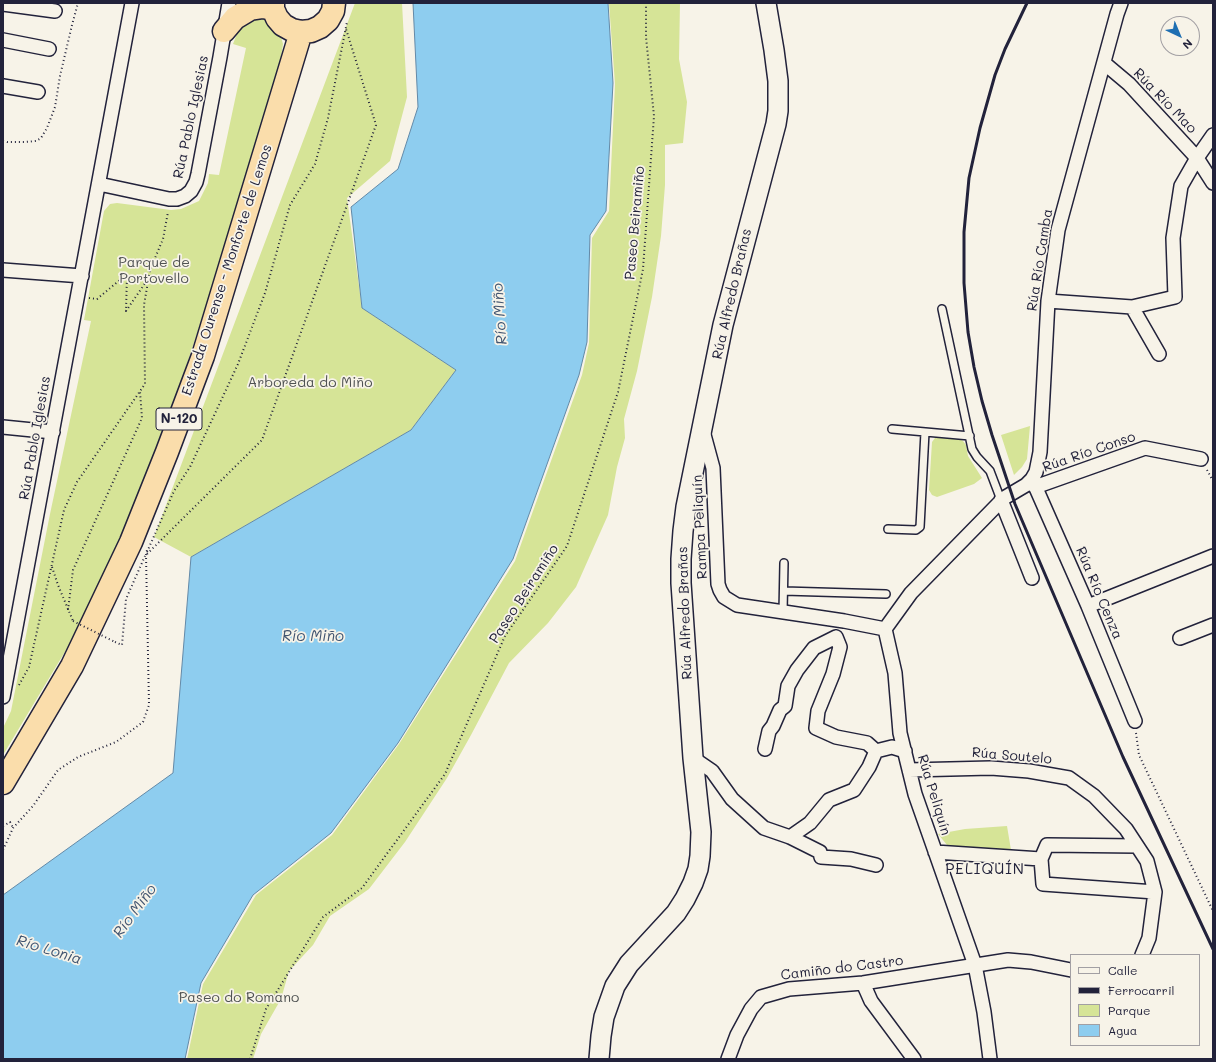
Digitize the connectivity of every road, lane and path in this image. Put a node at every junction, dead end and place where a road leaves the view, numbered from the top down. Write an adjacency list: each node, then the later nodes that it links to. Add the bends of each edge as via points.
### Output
1 (78, 3): 20 (path, via 55,107 47,128 36,141)
2 (132, 3): 23 (street, Rúa Pablo Iglesias)
3 (228, 3): 12 (street, Rúa Pablo Iglesias)
4 (646, 3): 82 (path, Paseo Beiramiño, via 646,37 654,116 643,268 618,392 567,546 505,636 445,774 362,888 323,917 266,1009)
5 (766, 3): 35 (street, Rúa Alfredo Brañas, via 778,81 778,111 723,325)
6 (1121, 3): 16 (street, Rúa Río Camba)
7 (3, 4): 10 (street)
8 (273, 6): 12 (highway, via 250,9 235,18); 13 (highway, via 277,18 283,25)
9 (341, 10): 11 (path); 13 (highway, via 333,11 320,27)
10 (55, 11)
11 (346, 29): 44 (path, via 328,118 315,164 290,205 265,292 238,364 190,467 174,491); 44 (path, via 376,125 262,440)
12 (224, 31): 24 (street, Rúa Pablo Iglesias, via 196,182 184,196)
13 (301, 32): 67 (highway, Estrada Ourense - Monforte de Lemos / N-120, via 203,356 167,452 131,542 72,666)
14 (3, 40): 15 (street)
15 (49, 49)
16 (1104, 62): 21 (street, Rúa Río Mao, via 1129,84); 29 (street, Rúa Río Camba, via 1058,230)
17 (3, 86): 18 (street)
18 (38, 92)
19 (1213, 135): 21 (street)
20 (3, 141)
21 (1197, 158): 22 (street, Rúa Río Mao); 30 (street, via 1182,186 1173,238 1175,297)
22 (1213, 183)
23 (99, 184): 24 (street, Rúa Pablo Iglesias); 26 (street, Rúa Pablo Iglesias)
24 (169, 199): 27 (path, via 163,240)
25 (3, 270): 26 (street)
26 (82, 276): 28 (street, Rúa Pablo Iglesias)
27 (148, 278): 28 (path, via 126,311 126,274 97,299); 33 (path, via 144,305 145,384)
28 (78, 296): 37 (street, Rúa Pablo Iglesias)
29 (1048, 301): 30 (street); 41 (street, Rúa Río Camba, via 1040,452)
30 (1132, 307): 32 (street)
31 (942, 310): 39 (lane)
32 (1159, 354)
33 (140, 391): 47 (path, via 77,482 64,510); 52 (path, via 142,418 74,570)
34 (3, 427): 37 (street)
35 (702, 428): 53 (street, Rampa Peliquín, via 713,468 720,590 724,597 737,605); 65 (street, Rúa Alfredo Brañas, via 686,507 681,559)
36 (892, 429): 38 (lane)
37 (53, 432): 60 (street, Rúa Pablo Iglesias)
38 (925, 432): 39 (lane); 43 (lane, via 920,527 916,530)
39 (970, 436): 42 (lane, via 972,449)
40 (1201, 459): 41 (street, Rúa Río Conso, via 1145,448)
41 (1034, 483): 42 (street); 51 (street, Rúa Río Cenza)
42 (1007, 497): 48 (street); 56 (street, via 911,593)
43 (888, 529)
44 (146, 555): 52 (path, bridge, via 126,599 122,645 73,622); 69 (path, via 149,705 143,722 116,742 78,757 58,770 33,806)
45 (1213, 556): 51 (street)
46 (784, 563): 49 (lane)
47 (52, 566): 52 (path); 59 (path, via 29,667)
48 (1032, 578)
49 (784, 591): 50 (lane); 53 (lane)
50 (886, 594)
51 (1088, 606): 61 (street, Rúa Río Cenza)
52 (68, 610)
53 (783, 612): 54 (street, Rampa Peliquín)
54 (844, 621): 56 (street, Rampa Peliquín); 57 (street)
55 (1213, 625): 58 (street)
56 (885, 629): 64 (street, Rúa Peliquín, via 895,673 900,733)
57 (836, 637): 62 (street, via 814,648 797,670 788,686 785,706 780,710 769,731); 63 (street, via 840,647 833,674 818,711 816,728 836,737 867,743)
58 (1180, 638)
59 (19, 685)
60 (3, 697)
61 (1134, 721): 77 (path, via 1139,755)
62 (765, 750)
63 (876, 751): 64 (street, via 892,747); 70 (street, via 854,790 829,800 810,823)
64 (905, 751): 66 (street, Rúa Peliquín)
65 (693, 758): 70 (street, via 712,771 732,799 764,828); 83 (street, Rúa Alfredo Brañas, via 702,844 698,869 676,913 629,964 615,986 604,1017)
66 (909, 770): 71 (street, Rúa Soutelo, via 992,768 1069,778 1094,796 1126,829); 73 (street, Rúa Peliquín)
67 (3, 783)
68 (3, 826): 69 (path, via 10,822)
69 (13, 828): 72 (path)
70 (788, 836): 75 (street, via 820,852 821,857 850,858)
71 (1137, 846): 74 (street, via 1047,846); 76 (street, Rúa Soutelo, via 1147,861)
72 (3, 850)
73 (935, 852): 74 (street); 79 (street, Rúa Peliquín)
74 (1041, 859): 76 (street, via 1043,884)
75 (876, 865)
76 (1155, 892): 78 (street, Rúa Soutelo, via 1149,938)
77 (1213, 911)
78 (1142, 954)
79 (975, 965): 80 (street, via 1008,960); 81 (street, Camiño do Castro); 86 (street, Rúa Peliquín)
80 (1070, 970)
81 (863, 983): 84 (street, Camiño do Castro, via 789,989 760,997 737,1035); 85 (street, via 871,1000)
82 (250, 1059)
83 (599, 1059)
84 (728, 1059)
85 (914, 1059)
86 (990, 1059)

